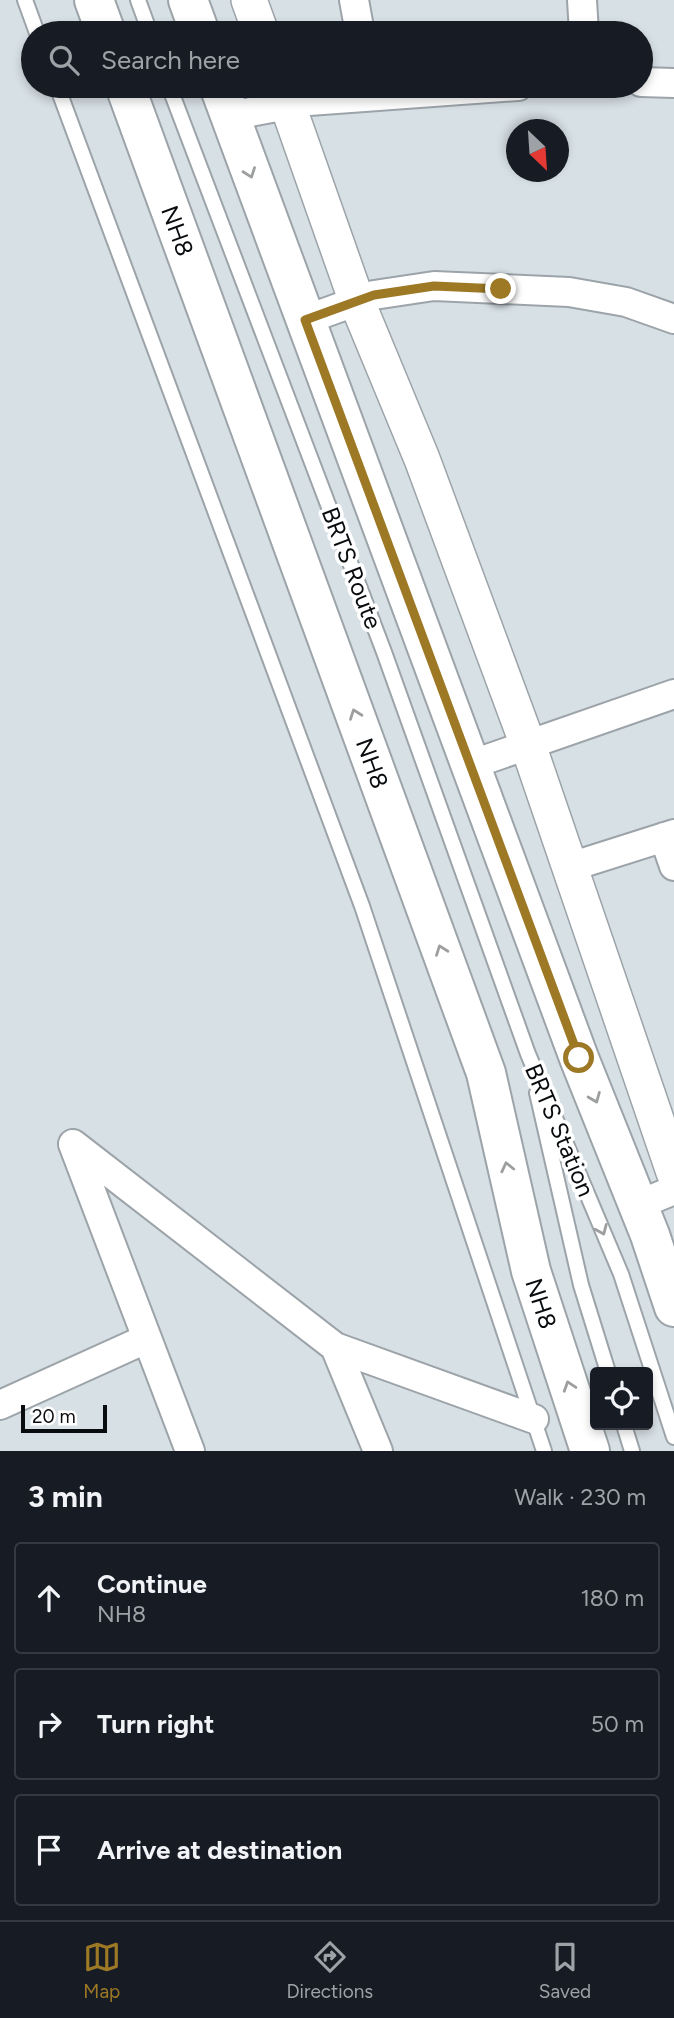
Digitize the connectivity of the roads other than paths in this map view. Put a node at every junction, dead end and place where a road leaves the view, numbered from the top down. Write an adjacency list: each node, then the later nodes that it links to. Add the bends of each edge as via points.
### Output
1 (25, 0): 8 (lane)
2 (94, 0): 9 (main road)
3 (138, 0): 10 (lane)
4 (188, 0): 11 (main road)
5 (249, 0): 12 (street)
6 (354, 0): 13 (street)
7 (582, 0): 14 (street)
8 (33, 21)
9 (102, 21)
10 (146, 21)
11 (196, 21)
12 (257, 21)
13 (358, 21)
14 (583, 21)
15 (653, 82): 16 (street)
16 (674, 83)
17 (61, 98): 43 (lane, via 362,906)
18 (129, 98): 49 (main road, NH8, one-way to 18, via 531,1271 486,1073)
19 (174, 98): 34 (lane, BRTS Route, via 384,652)
20 (254, 98): 24 (street)
21 (285, 98): 25 (street)
22 (296, 98): 23 (street)
23 (326, 98)
24 (224, 101): 27 (main road, one-way to 27)
25 (357, 302): 26 (street, via 434,286 569,292 626,302); 27 (street); 29 (street, via 422,459)
26 (674, 319)
27 (305, 320): 30 (main road)
28 (674, 694): 29 (street)
29 (528, 745): 30 (street); 33 (street)
30 (470, 765): 37 (main road, one-way to 37)
31 (669, 835): 32 (street); 33 (street)
32 (674, 866)
33 (570, 867): 35 (street)
34 (528, 1054): 41 (lane, BRTS Station, via 581,1285); 45 (lane, BRTS Station, one-way to 45, via 621,1274)
35 (674, 1172)
36 (674, 1190): 37 (street)
37 (638, 1205): 38 (main road)
38 (674, 1307)
39 (146, 1339): 40 (street, via 73,1144); 42 (street); 46 (street)
40 (335, 1347): 43 (street); 47 (street)
41 (606, 1367)
42 (0, 1405)
43 (534, 1419): 48 (lane)
44 (626, 1430): 50 (lane)
45 (674, 1437)
46 (190, 1451)
47 (378, 1451)
48 (544, 1451)
49 (590, 1451)
50 (632, 1451)

